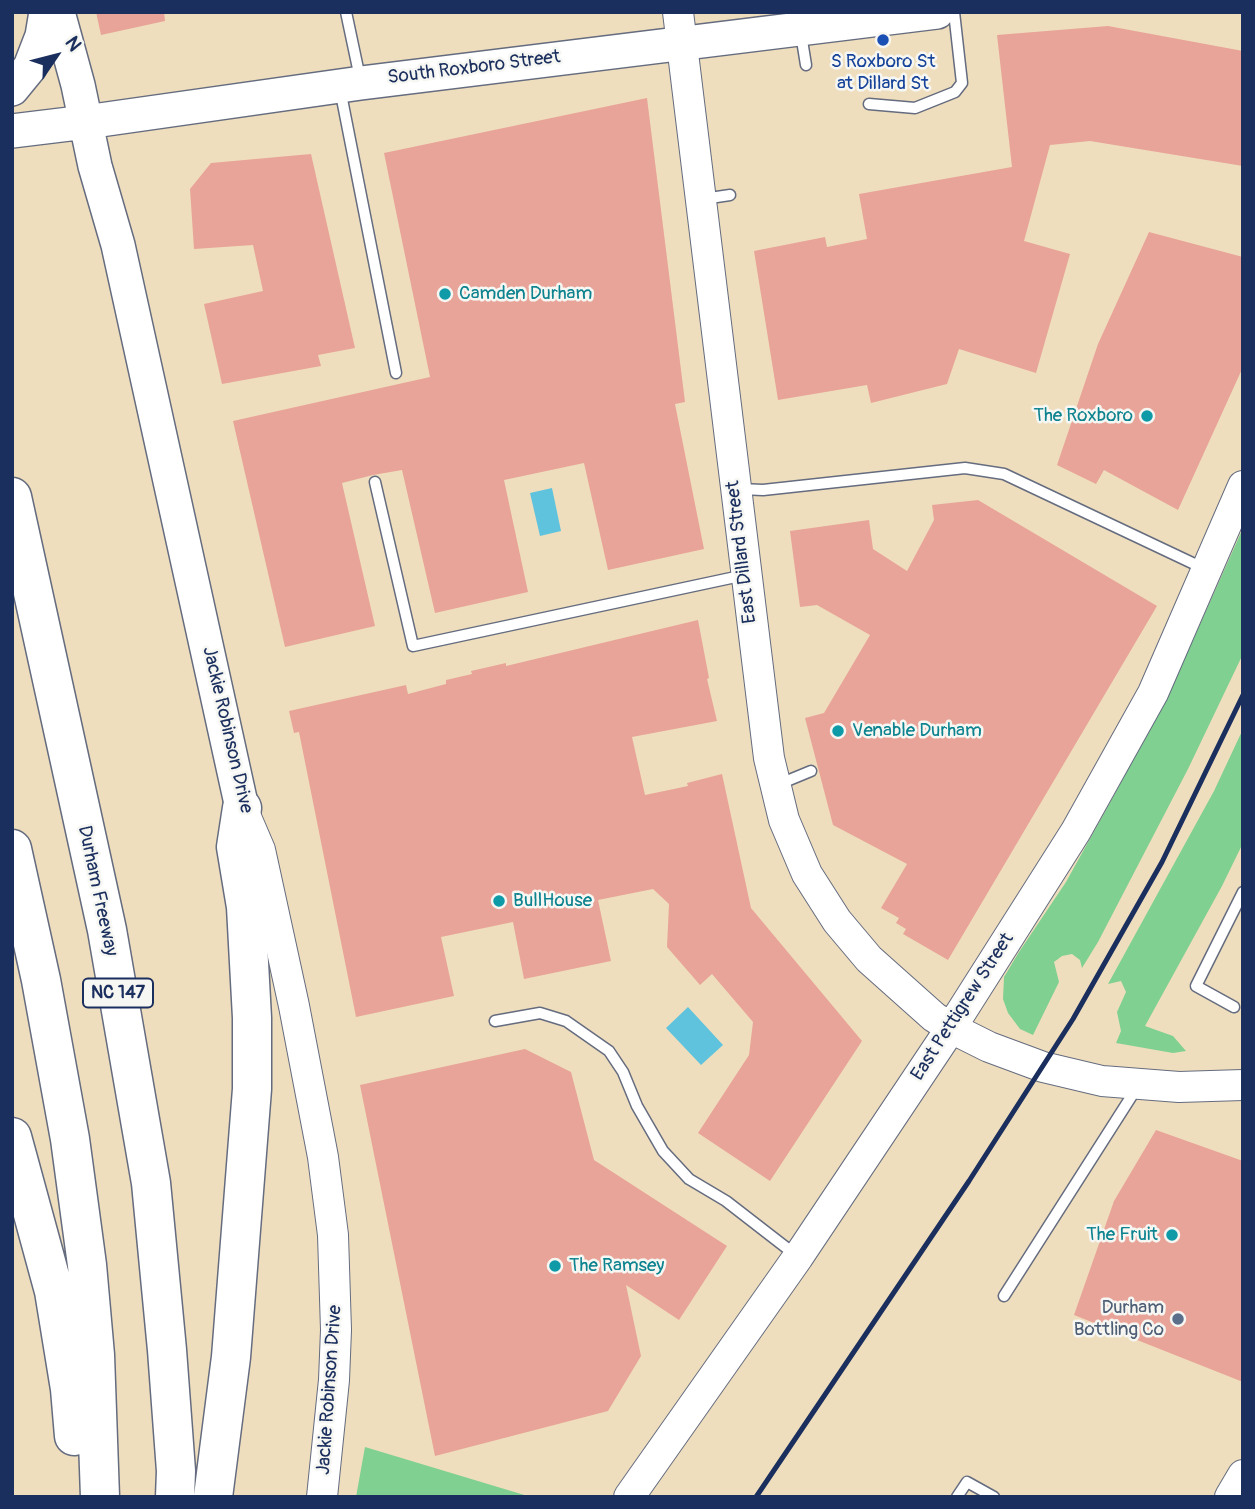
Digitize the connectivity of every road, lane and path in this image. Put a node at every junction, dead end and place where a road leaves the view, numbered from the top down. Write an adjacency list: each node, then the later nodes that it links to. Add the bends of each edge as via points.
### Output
1 (46, 12): 10 (main road, via 30,67)
2 (58, 12): 12 (main road, Jackie Robinson Drive)
3 (346, 12): 9 (lane)
4 (937, 12): 7 (main road, South Roxboro Street)
5 (954, 12): 11 (lane, via 962,83 955,92 915,108)
6 (680, 28): 7 (main road, South Roxboro Street); 9 (main road, South Roxboro Street); 15 (street, East Dillard Street)
7 (800, 29): 8 (lane)
8 (806, 65)
9 (350, 85): 12 (main road, South Roxboro Street); 16 (lane)
10 (12, 89)
11 (869, 104)
12 (86, 122): 13 (main road, South Roxboro Street); 25 (main road, Jackie Robinson Drive, via 118,245)
13 (12, 131)
14 (730, 195): 15 (lane)
15 (700, 200): 19 (street, East Dillard Street)
16 (396, 373)
17 (375, 482): 22 (lane, via 413,646)
18 (1243, 486): 21 (street, East Pettigrew Street)
19 (735, 489): 21 (lane, via 764,490 965,468 1004,474); 22 (street, East Dillard Street)
20 (12, 498): 39 (highway, Durham Freeway / NC 147, via 107,930 151,1183)
21 (1207, 570): 30 (street, East Pettigrew Street, via 1129,738)
22 (745, 575): 24 (street, East Dillard Street)
23 (811, 771): 24 (lane)
24 (775, 786): 30 (street, East Dillard Street, via 794,847 837,921 869,959)
25 (242, 808): 40 (highway, via 236,846 246,907 252,1089 231,1357); 41 (street, Jackie Robinson Drive, via 260,850 294,1006 333,1235 334,1380)
26 (12, 849): 38 (highway, via 63,1099 88,1265)
27 (1243, 892): 28 (lane, via 1196,986)
28 (1234, 1007)
29 (495, 1021): 34 (lane, via 540,1013 566,1021 609,1051 663,1151 689,1179)
30 (951, 1028): 31 (street, East Dillard Street, via 1043,1067); 34 (street, East Pettigrew Street)
31 (1139, 1084): 32 (street, East Dillard Street); 35 (lane)
32 (1243, 1085)
33 (12, 1137): 37 (highway, via 54,1291 71,1389)
34 (798, 1256): 42 (street, East Pettigrew Street)
35 (1004, 1296)
36 (1243, 1475): 45 (street)
37 (79, 1497)
38 (100, 1497)
39 (175, 1497)
40 (213, 1497)
41 (322, 1497)
42 (629, 1497)
43 (957, 1497): 44 (lane, via 967,1482)
44 (994, 1497)
45 (1230, 1497)

